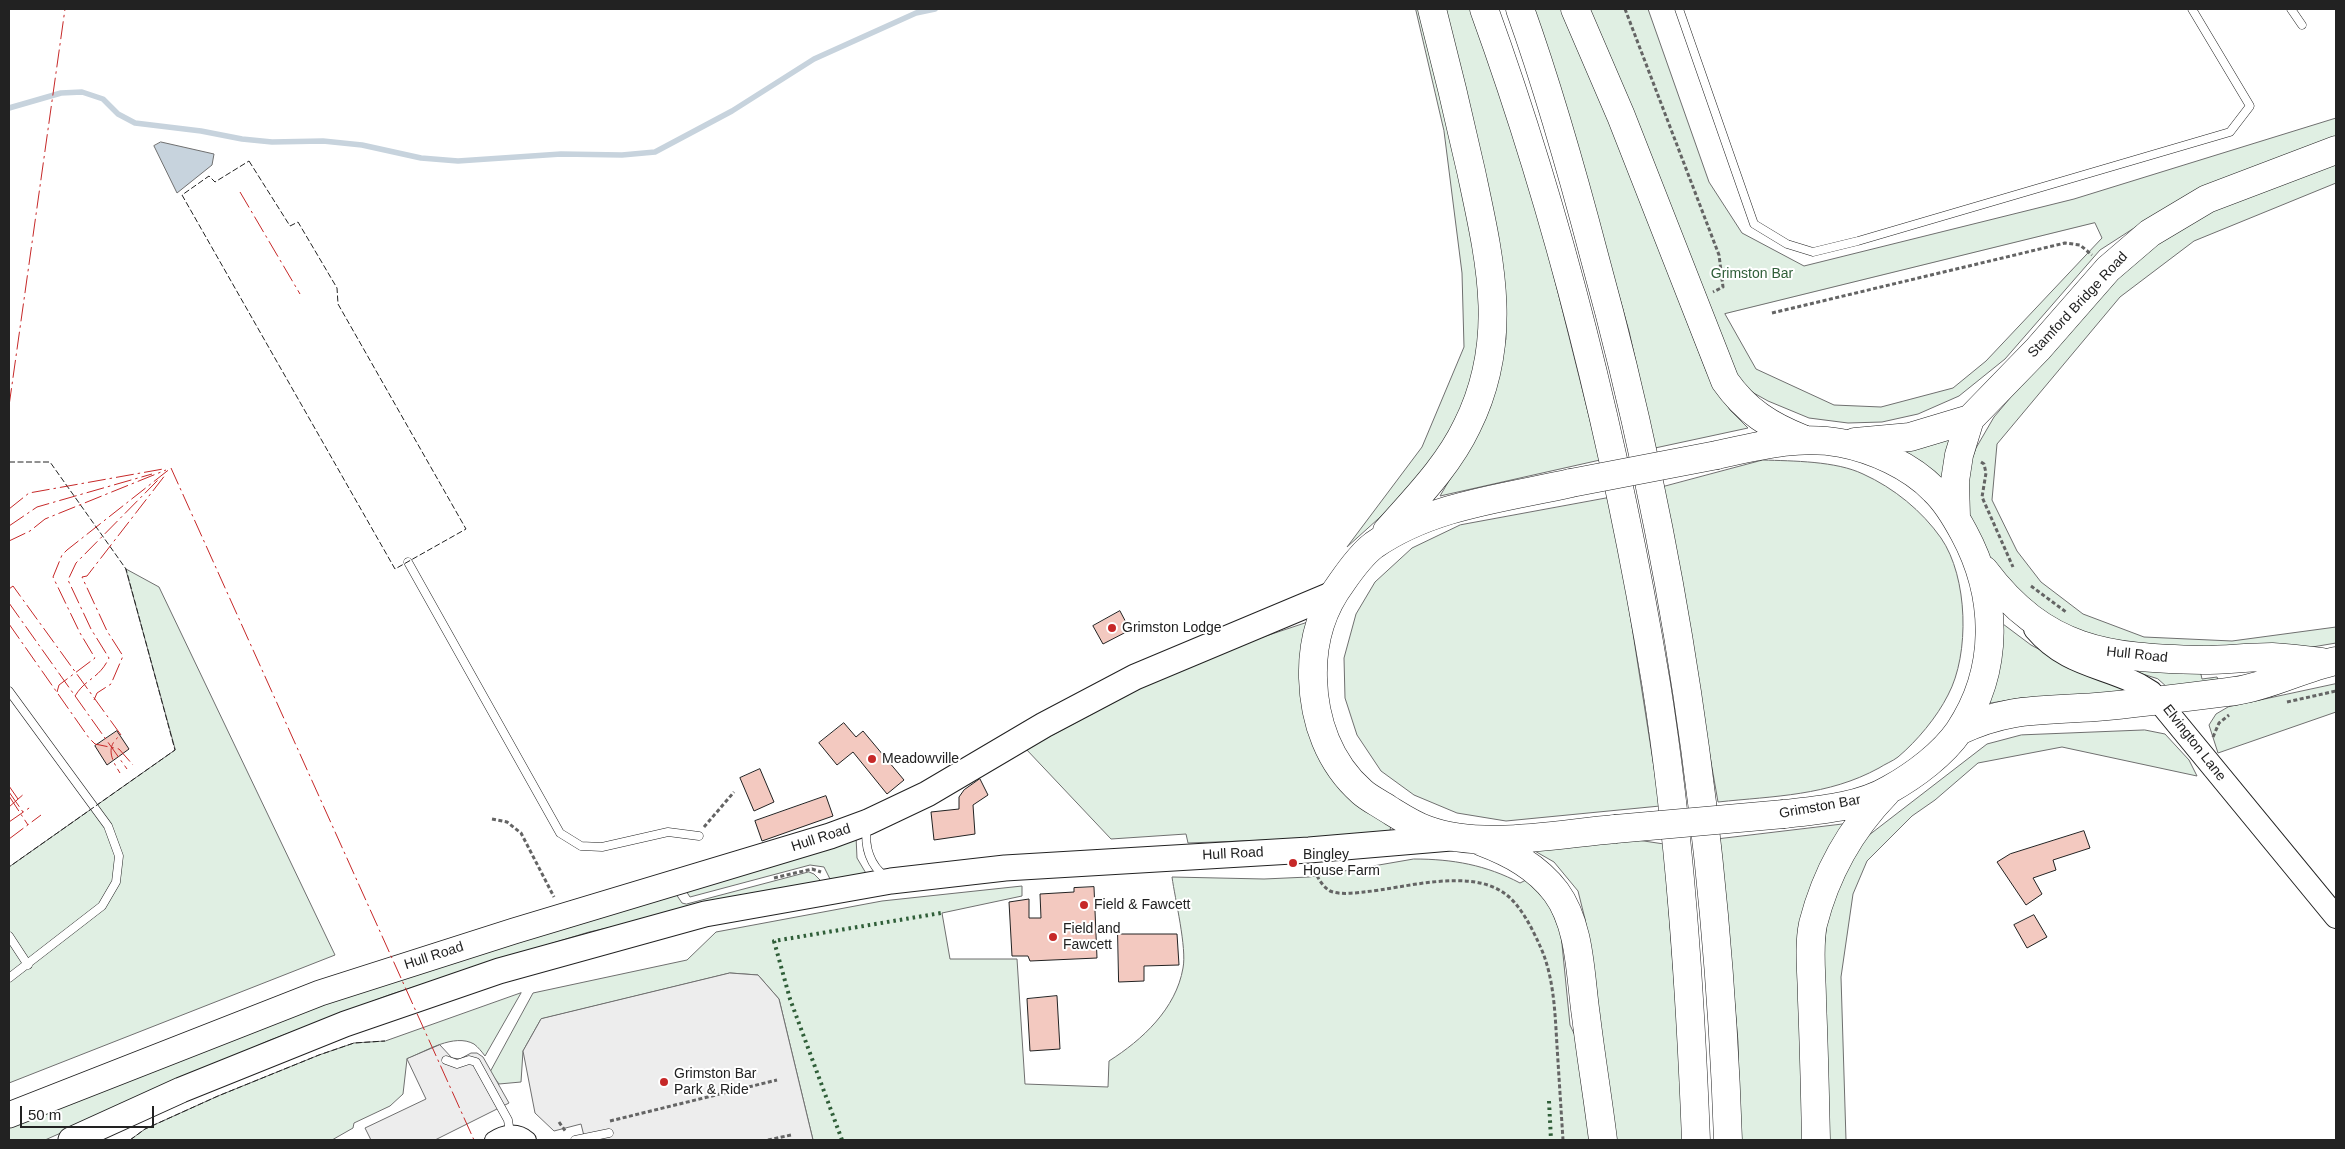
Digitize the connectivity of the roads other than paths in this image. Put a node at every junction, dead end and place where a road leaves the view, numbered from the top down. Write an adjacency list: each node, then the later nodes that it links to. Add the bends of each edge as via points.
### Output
1 (1432, 9): 14 (highway, via 1453,88 1489,258 1494,331 1489,364 1468,426 1451,456)
2 (1484, 9): 41 (highway, via 1580,315 1636,569 1656,686 1679,869 1692,1027)
3 (1520, 9): 42 (highway, via 1609,308 1667,568 1711,869)
4 (1575, 9): 11 (highway, via 1622,116 1725,381 1738,399 1762,419)
5 (1679, 9): 6 (lane, via 1754,224 1787,244 1813,252 2230,132 2250,106)
6 (2192, 9)
7 (2291, 9): 8 (lane)
8 (2302, 25)
9 (2336, 150): 10 (highway, Stamford Bridge Road, via 2207,199 2150,233 2108,269 2038,349)
10 (1970, 419): 12 (highway, Stamford Bridge Road, via 1910,437); 13 (highway, Stamford Bridge Road, via 1955,481)
11 (1806, 440): 12 (highway, Grimston Bar); 14 (highway, Grimston Bar, bridge, via 1779,442 1571,483 1432,514 1401,528)
12 (1842, 443): 13 (highway, Grimston Bar, via 1884,457 1919,477)
13 (1956, 517): 16 (highway, Grimston Bar)
14 (1372, 547): 17 (highway, Grimston Bar)
15 (408, 562): 25 (lane, via 560,833 581,846 602,847 668,832)
16 (1978, 563): 18 (highway, Hull Road); 22 (highway, Grimston Bar, via 1988,597 1991,636 1980,689)
17 (1333, 594): 24 (main road, Hull Road, via 1135,677 1044,725 927,794); 26 (highway, Grimston Bar, via 1318,631 1313,667 1315,703 1327,746 1363,793 1409,823)
18 (2020, 611): 19 (highway, Hull Road, via 2059,637 2107,653 2204,660 2272,658); 21 (main road, Elvington Lane, via 2063,654 2139,683)
19 (2332, 662): 21 (highway, Hull Road, via 2276,682)
20 (9, 691): 30 (lane, via 108,826 119,856 116,882 102,906)
21 (2161, 701): 22 (highway, Hull Road, via 2008,713); 28 (main road, Elvington Lane)
22 (1959, 731): 23 (highway, Grimston Bar, via 1933,758)
23 (1890, 790): 26 (highway, Grimston Bar, bridge, via 1848,804 1784,814 1615,830); 43 (highway, via 1846,841 1830,874 1813,926)
24 (868, 822): 27 (lane, Hull Road, via 865,838 869,855 878,871); 33 (main road, Hull Road, via 320,993)
25 (699, 836)
26 (1467, 839): 27 (main road, Hull Road, via 1025,867); 40 (highway, via 1526,863 1557,893 1572,925 1596,1074)
27 (891, 881): 36 (main road, Hull Road, via 705,914 499,971 345,1024 180,1090)
28 (2336, 917)
29 (9, 936): 30 (lane)
30 (28, 965): 31 (lane)
31 (9, 978)
32 (446, 1060): 35 (lane, via 457,1064 469,1060 476,1062 508,1120)
33 (9, 1116)
34 (609, 1133): 39 (lane)
35 (510, 1134): 37 (street); 38 (street, via 518,1134)
36 (71, 1140)
37 (493, 1140)
38 (528, 1140)
39 (575, 1140)
40 (1602, 1140)
41 (1696, 1140)
42 (1728, 1140)
43 (1816, 1140)

